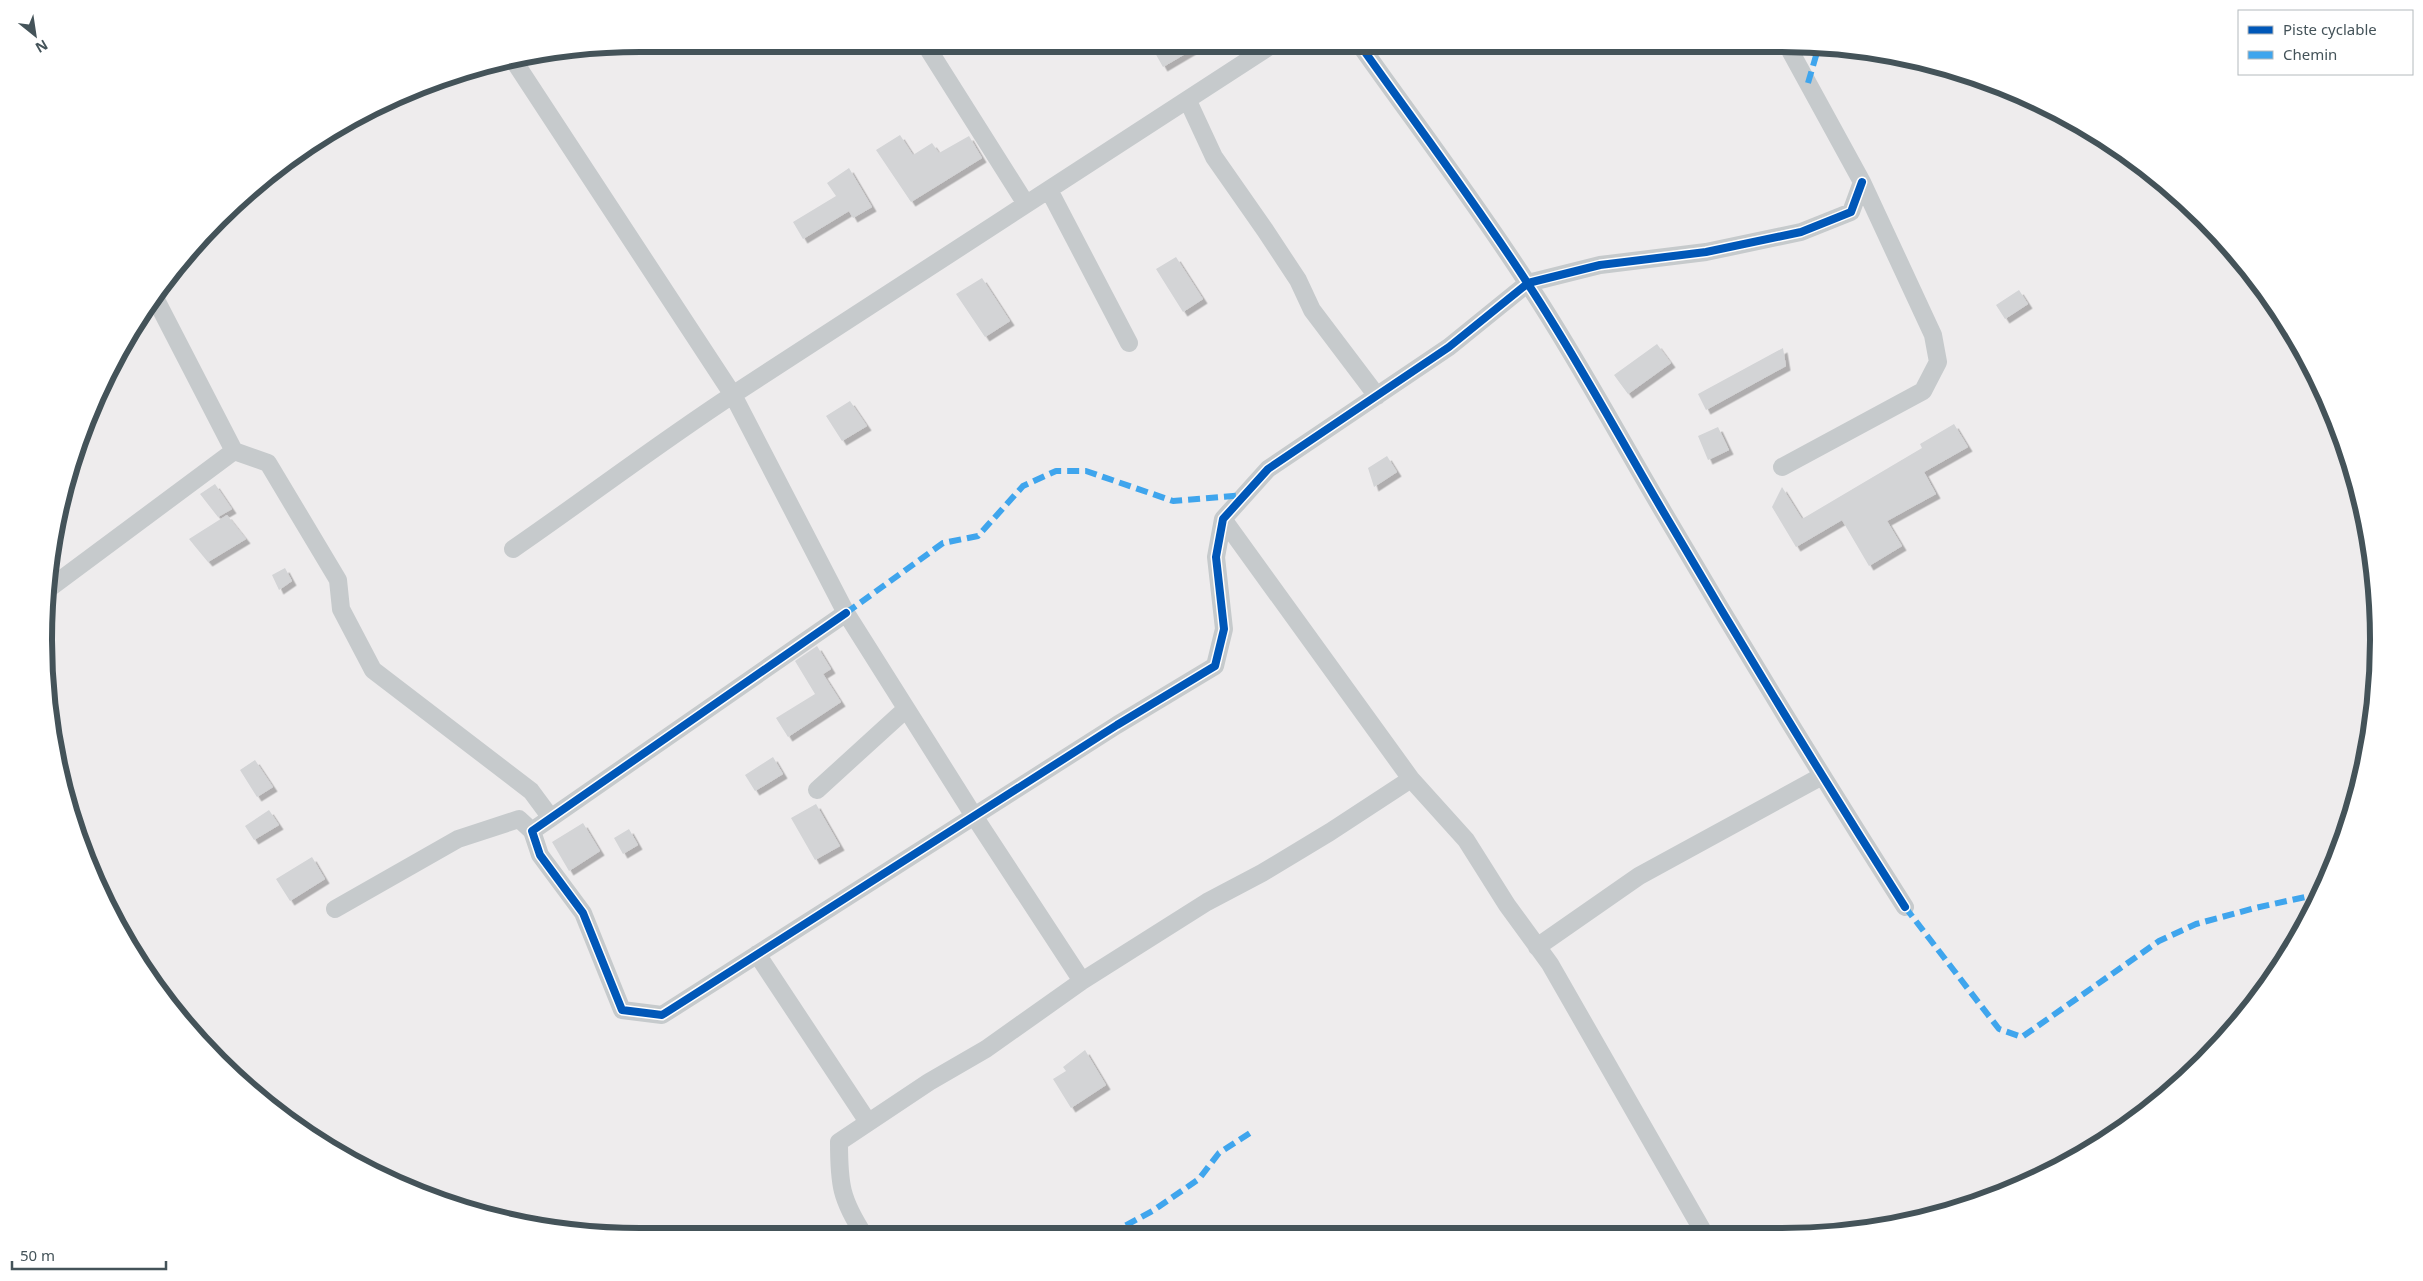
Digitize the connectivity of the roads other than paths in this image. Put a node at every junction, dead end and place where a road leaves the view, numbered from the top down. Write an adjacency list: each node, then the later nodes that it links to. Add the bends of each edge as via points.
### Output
1 (930, 52): 9 (street)
2 (1261, 52): 6 (street)
3 (1366, 52): 10 (street)
4 (1792, 53): 7 (street)
5 (517, 66): 13 (street)
6 (1188, 101): 8 (street); 14 (street, via 1214,157 1298,280 1312,310)
7 (1862, 182): 10 (street, via 1851,212 1801,232 1706,252 1600,265); 16 (street, via 1933,335 1938,362 1923,391)
8 (1048, 190): 9 (street); 12 (street)
9 (1026, 204): 13 (street)
10 (1528, 282): 14 (street, via 1449,347); 22 (street)
11 (159, 305): 15 (street)
12 (1129, 343)
13 (733, 395): 18 (street); 20 (street)
14 (1377, 396): 17 (street, via 1268,469)
15 (234, 451): 19 (street); 26 (street, via 268,463 338,580 341,609 373,670 531,791)
16 (1782, 467)
17 (1223, 519): 23 (street); 25 (street, via 1216,557 1224,629 1215,666)
18 (513, 549)
19 (56, 583)
20 (846, 613): 21 (street); 26 (street)
21 (906, 709): 24 (street); 25 (street)
22 (1822, 776): 28 (street); 30 (street, via 1639,876)
23 (1412, 779): 30 (street, via 1466,840); 32 (street)
24 (818, 790)
25 (974, 816): 31 (street); 32 (street)
26 (551, 818): 27 (street)
27 (532, 831): 29 (street, via 519,819 458,839); 31 (street, via 540,855 583,913 622,1010 662,1015)
28 (1905, 907)
29 (336, 909)
30 (1537, 947): 35 (street, via 1550,964)
31 (757, 954): 33 (street)
32 (1082, 981): 33 (street, via 986,1049)
33 (868, 1122): 34 (street, via 839,1142 839,1180 849,1211)
34 (860, 1228)
35 (1701, 1228)

